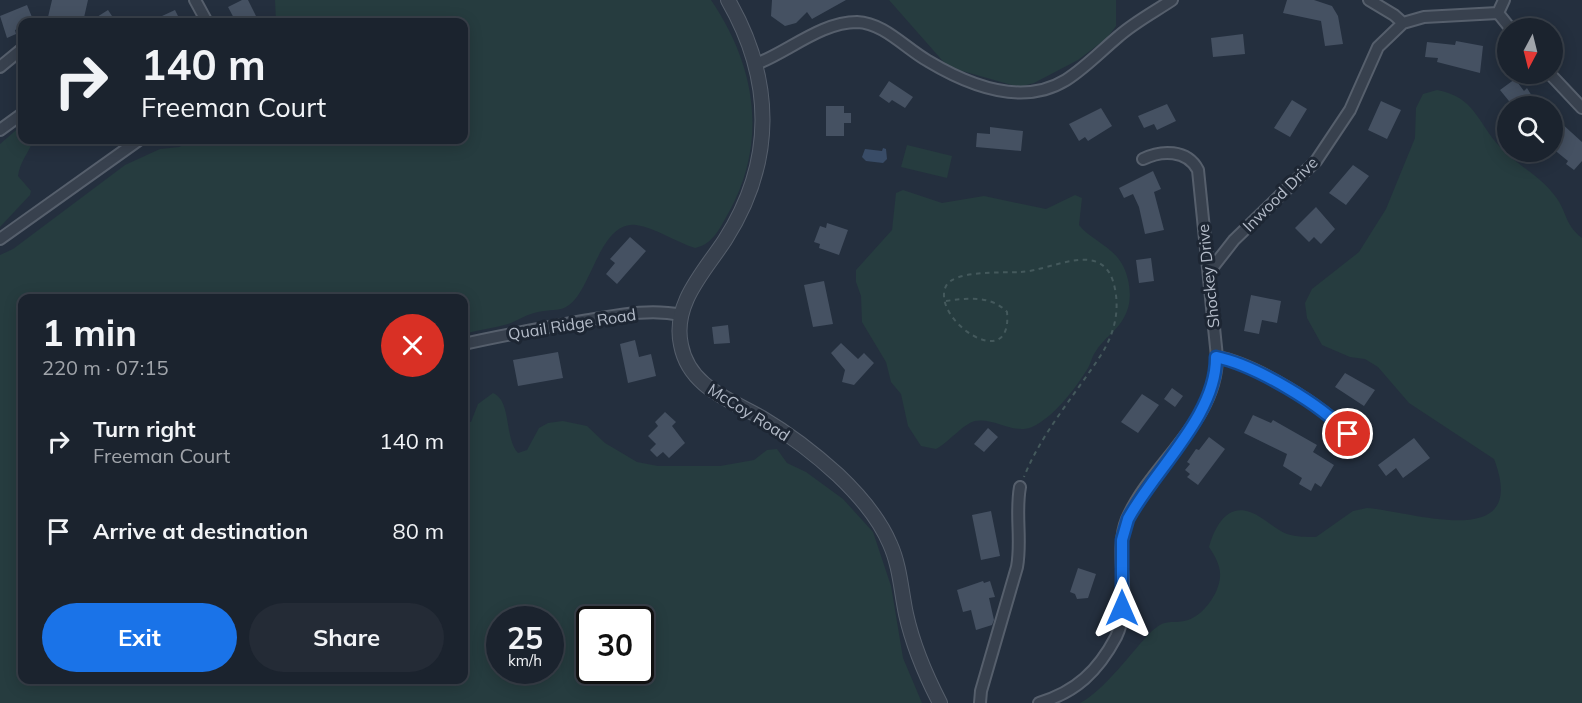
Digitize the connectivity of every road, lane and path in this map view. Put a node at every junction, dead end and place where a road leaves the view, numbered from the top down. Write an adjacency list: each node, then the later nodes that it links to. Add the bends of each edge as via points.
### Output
1 (195, 0): 7 (street)
2 (728, 0): 11 (street, McCoy Road)
3 (1172, 0): 11 (street, via 1120,35 1074,74 1039,91 1010,92 973,84 939,68 876,26 862,23 828,28)
4 (1369, 0): 9 (street)
5 (1504, 0): 6 (street)
6 (1498, 13): 8 (street); 9 (street, via 1424,17)
7 (205, 18)
8 (1502, 18)
9 (1403, 23): 20 (street, Inwood Drive, via 1384,37 1350,110 1316,161 1234,240)
10 (18, 52): 12 (street)
11 (756, 64): 22 (street, McCoy Road, via 763,130 755,177 736,222 692,289)
12 (0, 67)
13 (1559, 84): 14 (street)
14 (1582, 108)
15 (18, 117): 16 (street)
16 (0, 130)
17 (133, 144): 19 (street)
18 (1143, 159): 20 (street, Shockey Drive, via 1165,152 1187,157 1194,163 1198,170)
19 (0, 239)
20 (1209, 272): 24 (street, Shockey Drive)
21 (946, 301): 21 (path, via 953,318 967,334 981,341 995,340 1005,331 1007,312 999,304 984,300); 26 (path, via 946,286 963,275 1026,272 1086,259 1103,265 1111,274 1117,312 1109,342 1045,438)
22 (681, 315): 23 (street, Quail Ridge Road, via 658,311 628,314); 27 (street, McCoy Road, via 678,330 684,359 701,383 763,418 817,457 874,516 895,555 913,640)
23 (468, 343)
24 (1216, 357): 25 (street, via 1239,363 1316,406); 29 (street, Shockey Drive, via 1215,379 1203,408 1128,519 1122,540 1122,619 1116,637 1085,681 1069,692)
25 (1348, 434)
26 (1020, 487): 28 (street, via 1017,567)
27 (940, 703)
28 (980, 703)
29 (1039, 703)

